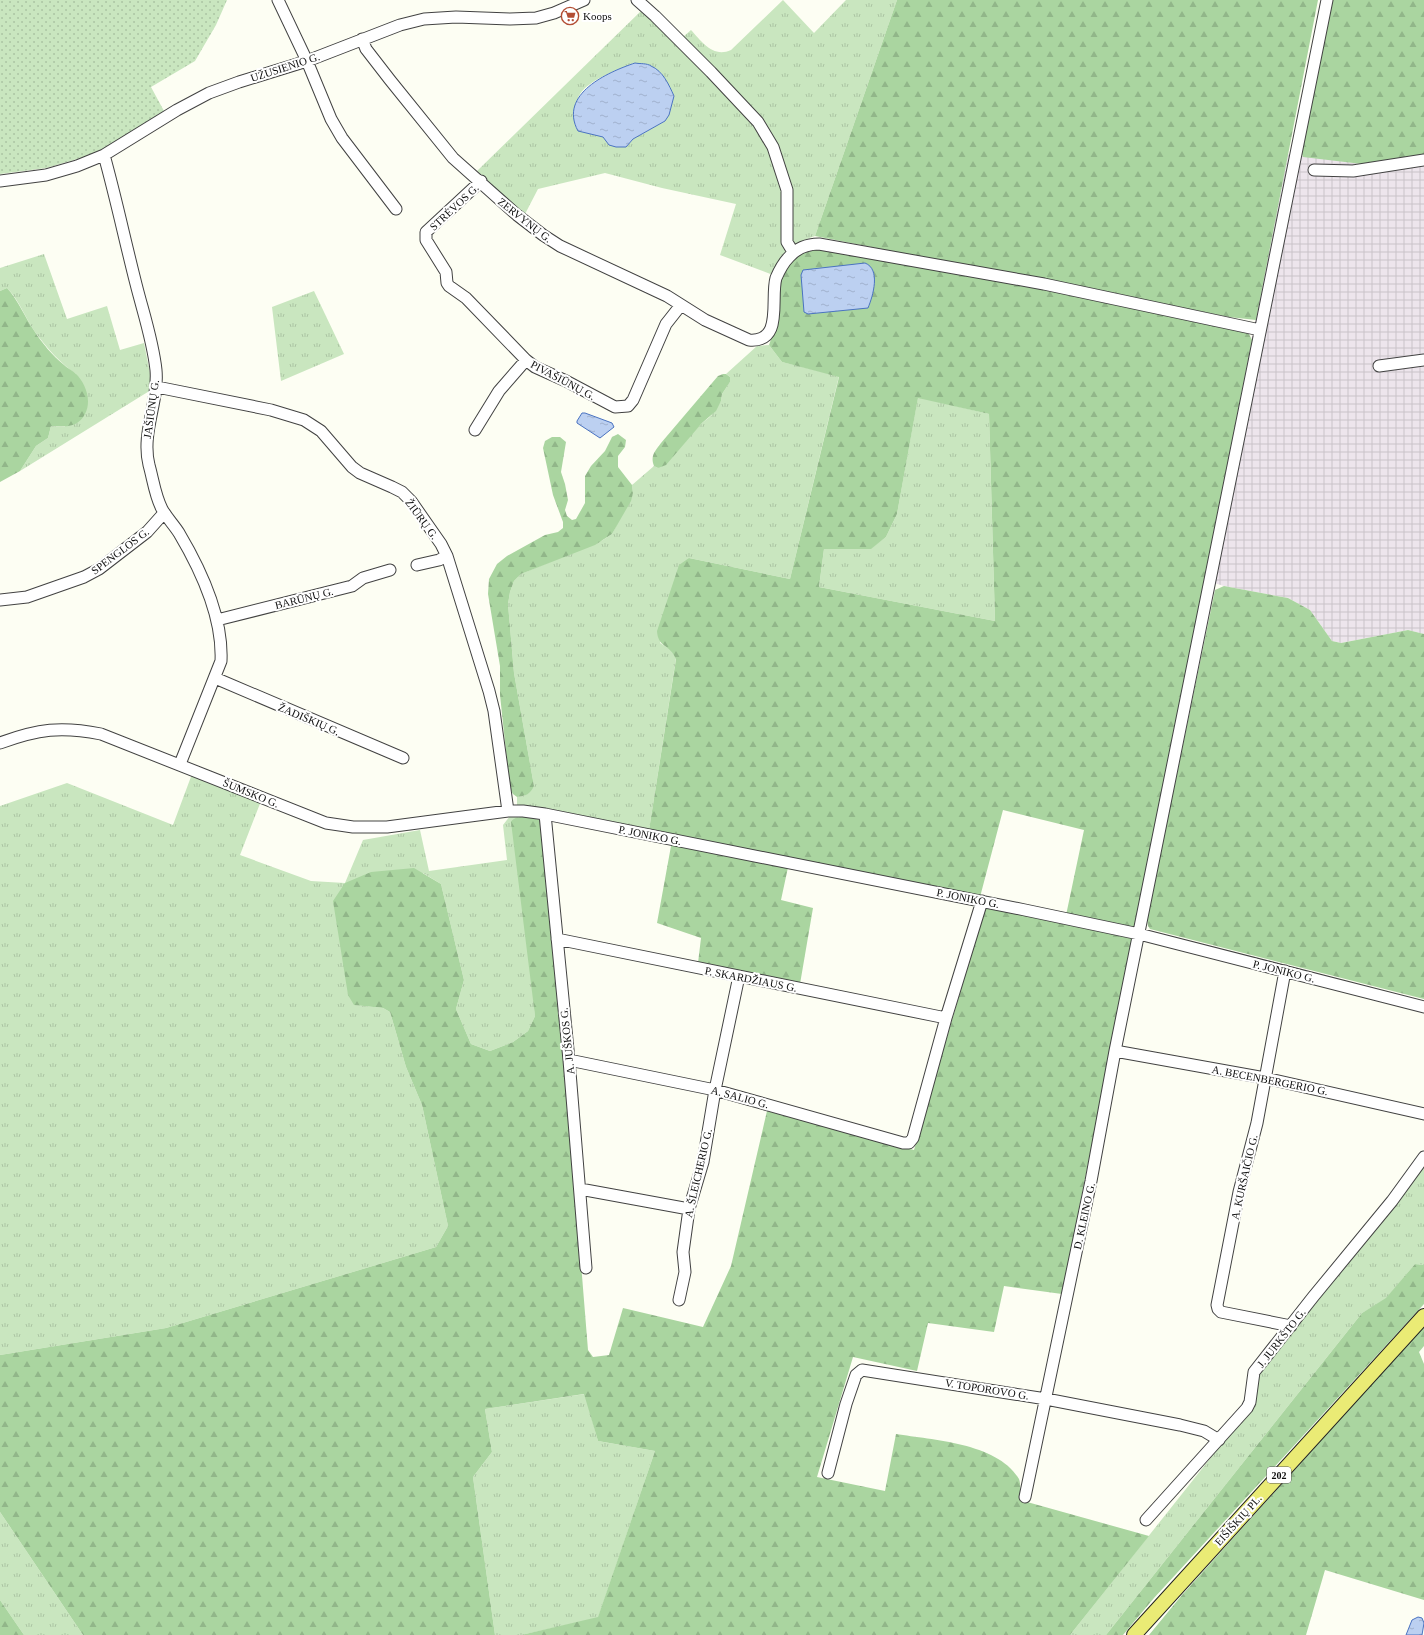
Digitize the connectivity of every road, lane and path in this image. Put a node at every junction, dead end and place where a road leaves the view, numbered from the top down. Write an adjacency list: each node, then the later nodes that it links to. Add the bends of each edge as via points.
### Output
1 (278, 0): 6 (street)
2 (584, 0): 5 (street, UŽUSIENIO G., via 536,18 424,19)
3 (637, 0): 14 (street, via 758,122 773,147 787,190 787,242)
4 (1327, 0): 16 (street, D. KLEINO G.)
5 (362, 39): 6 (street, UŽUSIENIO G.); 11 (street, ZERVYNŲ G., via 366,49 453,158)
6 (307, 61): 7 (street, UŽUSIENIO G., via 209,93); 12 (street, via 331,119 342,138)
7 (104, 155): 10 (street, UŽUSIENIO G., via 46,175); 20 (street, JAŠIŪNŲ G., via 149,335)
8 (1424, 160): 9 (street, via 1353,171)
9 (1314, 170)
10 (0, 181)
11 (481, 182): 13 (street, STRĖVOS G.); 15 (street, ZERVYNŲ G., via 517,215 560,246 668,296)
12 (396, 209)
13 (426, 232): 17 (street, PIVAŠIŪNŲ G., via 426,240 446,272 449,286 466,298)
14 (790, 256): 15 (street, ZERVYNŲ G., via 776,279 771,329 763,339 750,340 735,334); 16 (street, via 802,246 819,244 1044,284)
15 (681, 305): 17 (street, PIVAŠIŪNŲ G., via 666,324 633,400 628,406 615,407)
16 (1260, 330): 35 (street, D. KLEINO G.)
17 (526, 360): 21 (street, via 499,390)
18 (1424, 360): 19 (street)
19 (1379, 366)
20 (157, 387): 22 (street, JAŠIŪNŲ G., via 146,445 157,496); 23 (street, ŽIŪRŲ G., via 279,412 310,423 321,431 360,473 402,492 411,501)
21 (475, 430)
22 (164, 513): 26 (street, SPENGLOS G., via 147,532 99,570 27,597); 27 (street, JAŠIŪNŲ G., via 191,553)
23 (447, 556): 24 (street); 32 (street, ŽIŪRŲ G., via 490,697)
24 (417, 565)
25 (390, 570): 27 (street, BARŪNŲ G., via 363,578 352,586)
26 (0, 600)
27 (217, 620): 28 (street, JAŠIŪNŲ G., via 222,644 221,661)
28 (215, 678): 30 (street, ŽADIŠKIŲ G.); 31 (street, JAŠIŪNŲ G.)
29 (0, 743): 31 (street, ŠUMSKO G., via 42,730 86,731 101,734)
30 (403, 758)
31 (180, 764): 32 (street, ŠUMSKO G., via 326,823 345,826 387,827)
32 (508, 811): 33 (street, P. JONIKO G.)
33 (545, 814): 34 (street, P. JONIKO G.); 36 (street, A. JUŠKOS G.)
34 (982, 901): 35 (street, P. JONIKO G.); 40 (street)
35 (1139, 934): 37 (street, P. JONIKO G.); 41 (street, D. KLEINO G.)
36 (557, 939): 38 (street, P. SKARDŽIAUS G.); 42 (street, A. JUŠKOS G.)
37 (1285, 971): 39 (street, P. JONIKO G.); 43 (street, A. KURŠAIČIO G.)
38 (739, 976): 40 (street, P. SKARDŽIAUS G.); 44 (street, A. ŠLEICHERIO G.)
39 (1424, 1007)
40 (946, 1018): 44 (street, A. SALIO G., via 913,1138 909,1143)
41 (1115, 1051): 43 (street, A. BECENBERGERIO G.); 53 (street, D. KLEINO G.)
42 (569, 1060): 44 (street, A. SALIO G.); 47 (street, A. JUŠKOS G.)
43 (1266, 1078): 45 (street, A. BECENBERGERIO G.); 52 (street, A. KURŠAIČIO G., via 1239,1192 1217,1305 1222,1312)
44 (715, 1090): 48 (street, A. ŠLEICHERIO G., via 703,1162)
45 (1424, 1114)
46 (1424, 1157): 52 (street, J. JURKŠTO G., via 1392,1201)
47 (580, 1189): 48 (street); 49 (street, A. JUŠKOS G.)
48 (689, 1209): 50 (street, A. ŠLEICHERIO G., via 684,1252 685,1272)
49 (586, 1268)
50 (679, 1300)
51 (1424, 1316): 58 (main road, EIŠIŠKIŲ PL. / 202)
52 (1291, 1326): 54 (street, J. JURKŠTO G., via 1254,1372 1250,1402)
53 (1046, 1399): 54 (street, V. TOPOROVO G., via 1204,1431); 55 (street, V. TOPOROVO G., via 862,1370 856,1374 846,1404); 56 (street, D. KLEINO G.)
54 (1218, 1440): 57 (street, J. JURKŠTO G.)
55 (828, 1473)
56 (1025, 1497)
57 (1146, 1520)
58 (1134, 1635)

